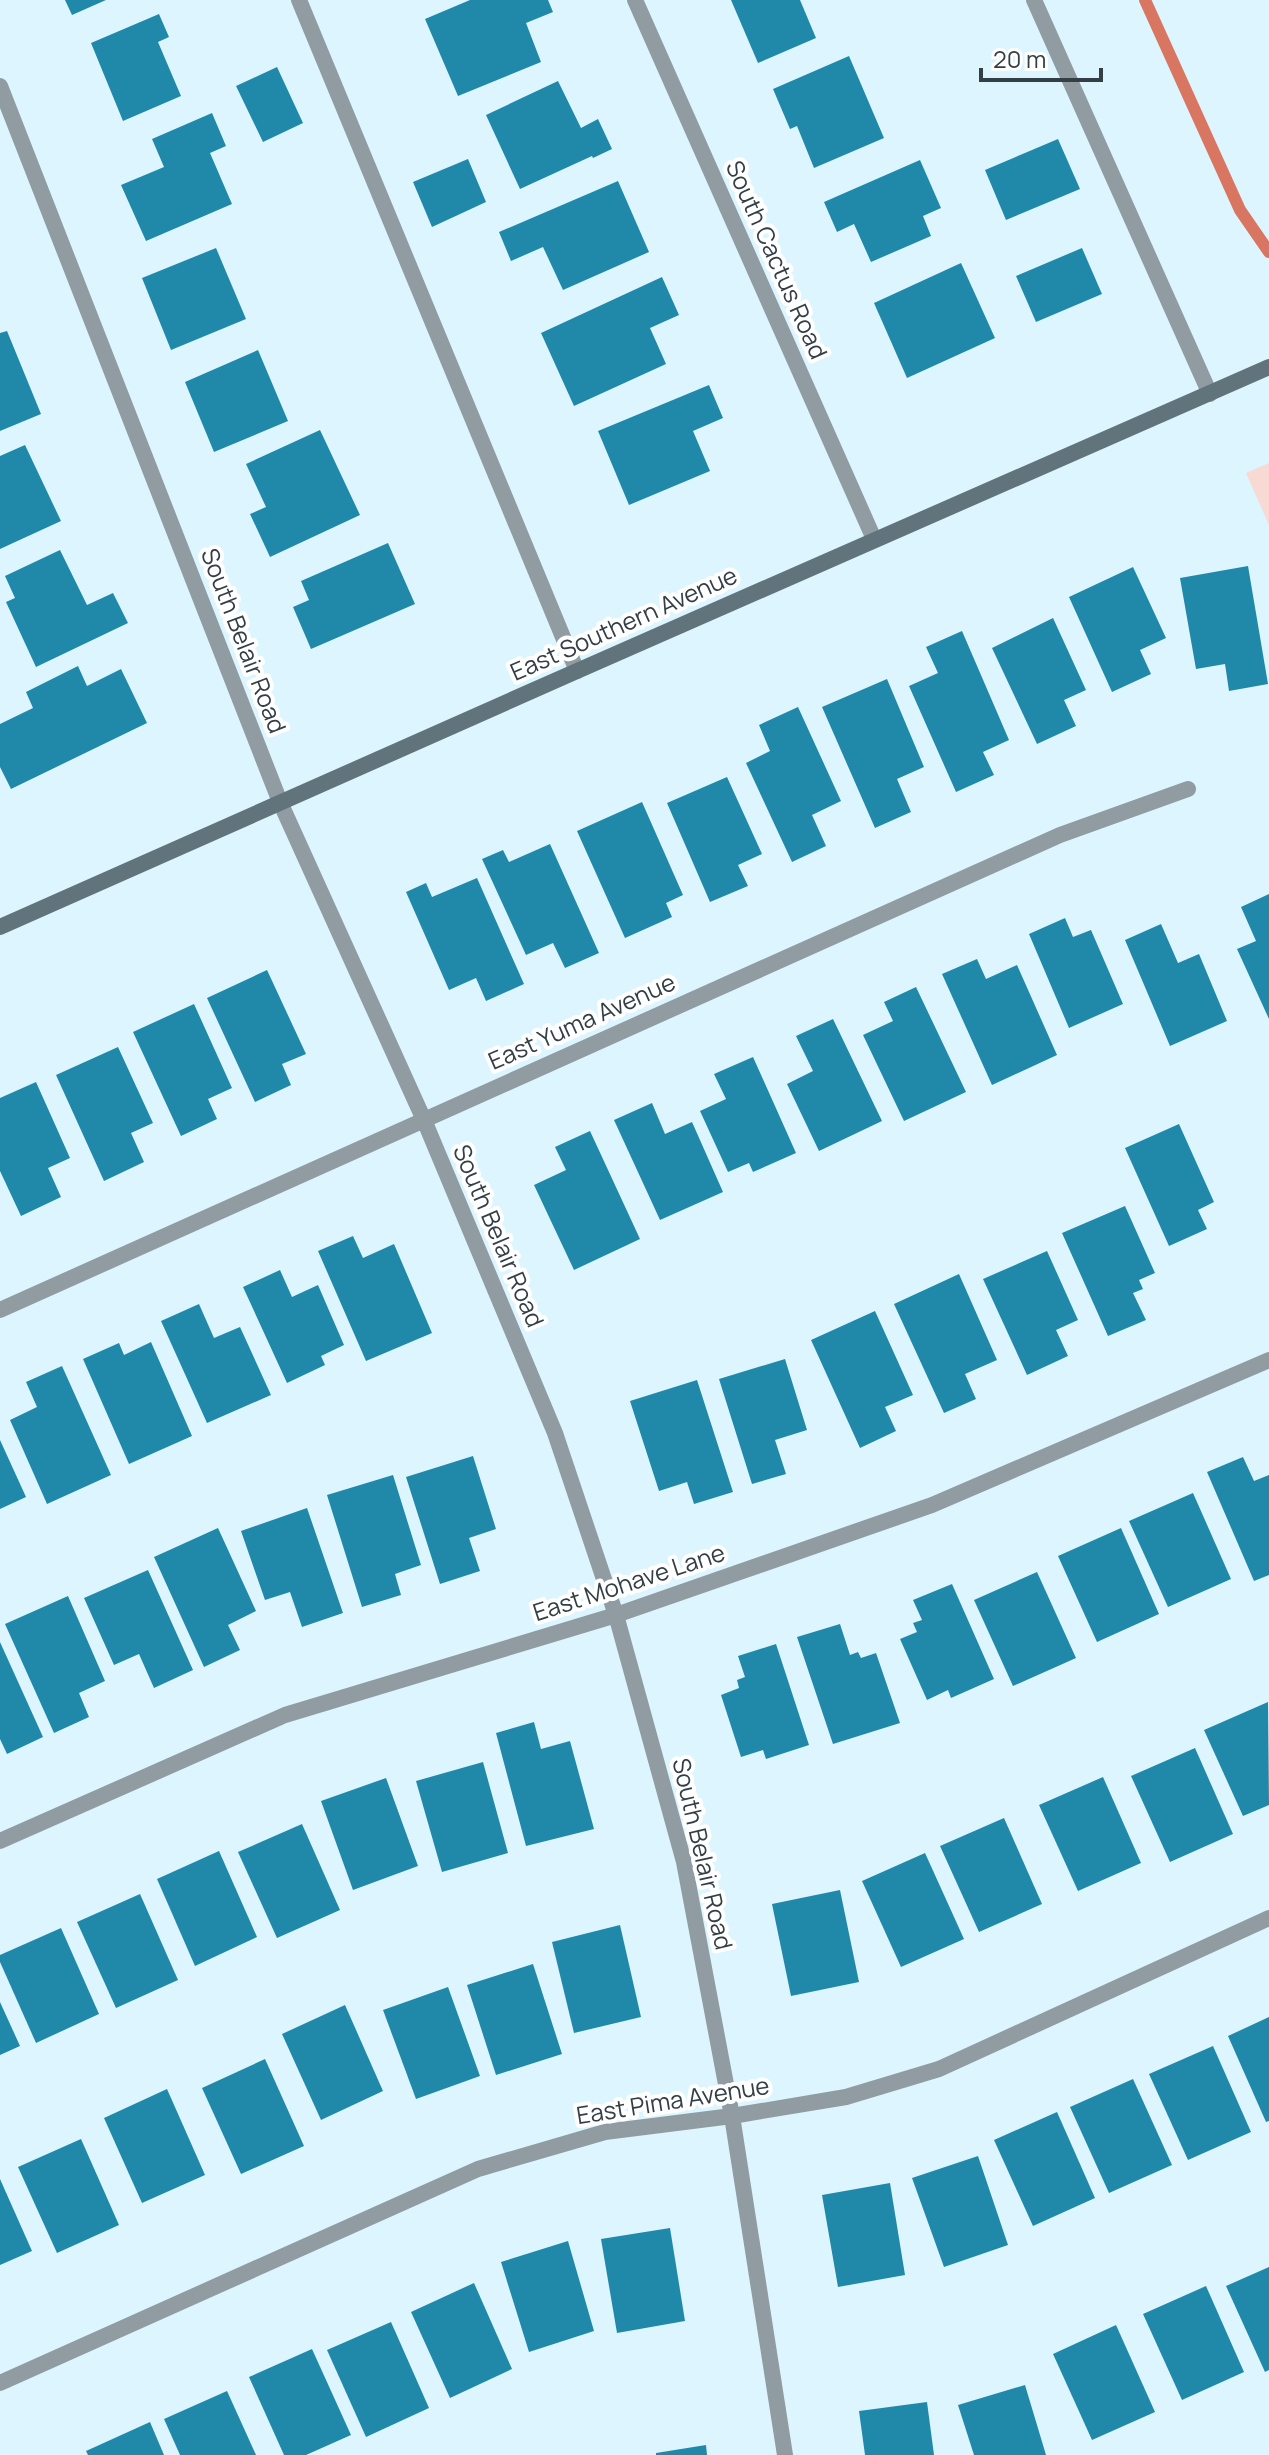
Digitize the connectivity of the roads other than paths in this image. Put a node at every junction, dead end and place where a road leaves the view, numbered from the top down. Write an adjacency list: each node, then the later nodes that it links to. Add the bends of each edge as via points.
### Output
1 (299, 0): 8 (street)
2 (635, 0): 7 (street, South Cactus Road)
3 (1034, 0): 6 (street)
4 (0, 86): 10 (street, South Belair Road)
5 (1269, 367): 6 (main road, East Southern Avenue)
6 (1210, 394): 7 (main road, East Southern Avenue)
7 (874, 539): 8 (main road, East Southern Avenue)
8 (577, 671): 10 (main road, East Southern Avenue)
9 (1188, 789): 12 (street, East Yuma Avenue, via 1060,835)
10 (280, 802): 11 (main road, East Southern Avenue); 12 (street, South Belair Road)
11 (0, 927)
12 (424, 1120): 13 (street, East Yuma Avenue); 15 (street, South Belair Road, via 555,1433)
13 (0, 1310)
14 (1269, 1360): 15 (street, East Mohave Lane, via 932,1505)
15 (616, 1615): 16 (street, East Mohave Lane, via 285,1715); 18 (street, South Belair Road, via 684,1862)
16 (0, 1841)
17 (1269, 1918): 18 (street, East Pima Avenue, via 939,2069 846,2097)
18 (732, 2116): 19 (street, East Pima Avenue, via 605,2132 478,2169); 20 (street, South Belair Road)
19 (0, 2383)
20 (785, 2455)

